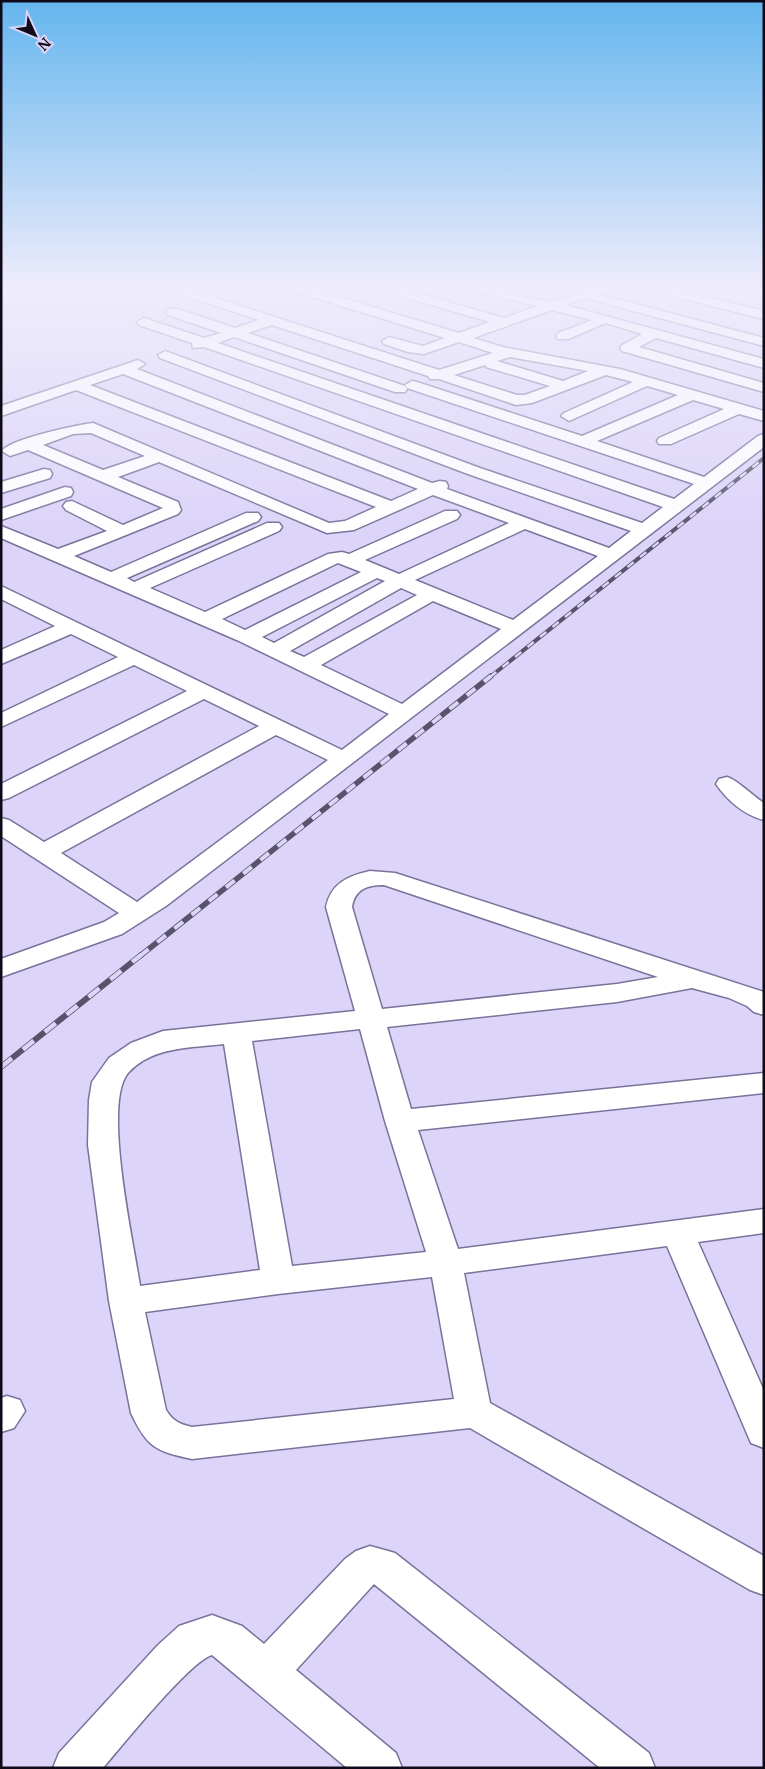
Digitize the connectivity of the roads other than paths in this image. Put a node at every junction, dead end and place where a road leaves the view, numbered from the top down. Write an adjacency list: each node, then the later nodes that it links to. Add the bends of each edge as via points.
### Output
1 (120, 370): 14 (street)
2 (128, 370): 19 (street)
3 (204, 370): 13 (street)
4 (279, 370): 20 (street)
5 (351, 370): 16 (street)
6 (423, 370): 11 (street)
7 (456, 370): 11 (street)
8 (510, 370): 15 (street)
9 (605, 370): 12 (street); 15 (street)
10 (701, 370): 17 (street)
11 (439, 375): 15 (street, via 522,401); 16 (street)
12 (647, 382): 18 (street); 23 (street)
13 (242, 384): 19 (street); 25 (street)
14 (75, 385): 22 (street); 33 (street)
15 (565, 386)
16 (406, 387): 20 (street); 28 (street)
17 (764, 388)
18 (692, 394): 21 (street); 28 (street)
19 (200, 398): 29 (street)
20 (373, 402): 25 (street); 42 (street)
21 (739, 408): 24 (street); 30 (street)
22 (1, 411)
23 (569, 416)
24 (764, 416)
25 (336, 418): 26 (street)
26 (354, 425): 29 (street); 35 (street)
27 (764, 439): 39 (street)
28 (585, 441): 39 (street)
29 (310, 442): 41 (street)
30 (665, 442)
31 (28, 444): 32 (street); 34 (street, via 87,428); 38 (street)
32 (4, 452)
33 (252, 454): 37 (street); 43 (street)
34 (159, 457): 37 (street); 38 (street)
35 (474, 471): 41 (street); 49 (street)
36 (44, 474): 40 (street)
37 (198, 474): 43 (street, via 327,528 348,526)
38 (103, 476): 51 (street, via 172,506 166,514)
39 (706, 483): 42 (street)
40 (1, 488)
41 (432, 489): 43 (street); 47 (street)
42 (676, 506): 49 (street)
43 (391, 508)
44 (1, 515): 51 (street, via 69,499)
45 (450, 515): 54 (street)
46 (252, 517): 56 (street)
47 (524, 523): 53 (street); 57 (street)
48 (273, 527): 58 (street)
49 (644, 530): 53 (street)
50 (1, 531): 52 (street)
51 (122, 531): 52 (street)
52 (60, 555): 56 (street)
53 (612, 555): 63 (street)
54 (350, 560): 55 (street); 61 (street, via 334,558)
55 (377, 571): 57 (street); 64 (street)
56 (112, 578): 58 (street)
57 (401, 580): 59 (street); 65 (street)
58 (135, 588): 61 (street)
59 (432, 594): 63 (street); 68 (street)
60 (5, 597): 62 (street)
61 (205, 620): 64 (street)
62 (71, 626): 66 (street); 67 (street)
63 (515, 628): 70 (street)
64 (246, 637): 65 (street)
65 (275, 651): 68 (street)
66 (135, 657): 69 (street); 71 (street)
67 (1, 658)
68 (306, 666): 70 (street)
69 (204, 691): 72 (street); 75 (street)
70 (403, 713): 73 (street)
71 (1, 721)
72 (276, 726): 73 (street); 78 (street)
73 (344, 759): 79 (street)
74 (727, 784): 76 (street, via 736,795)
75 (1, 793)
76 (764, 813)
77 (1, 825): 78 (street)
78 (44, 852): 79 (street)
79 (137, 914): 80 (street, via 113,928)
80 (1, 968)
81 (692, 979): 82 (street, via 739,992); 83 (street, via 617,993); 83 (street, via 386,878 372,878 357,881 344,890 339,907)
82 (764, 1006)
83 (372, 1020): 84 (street); 86 (street)
84 (236, 1032): 90 (street); 91 (street, via 163,1041 141,1050 120,1065 107,1082 103,1145)
85 (764, 1083): 86 (street)
86 (400, 1121): 89 (street)
87 (764, 1221): 88 (street)
88 (677, 1231): 89 (street); 93 (street)
89 (446, 1263): 90 (street); 92 (street)
90 (278, 1281): 91 (street)
91 (126, 1301): 92 (street, via 149,1413 158,1430 173,1439 192,1443)
92 (474, 1412): 94 (street)
93 (764, 1432)
94 (764, 1577)
95 (266, 1672): 96 (street, via 228,1640 212,1635 193,1640); 97 (street); 98 (street, via 359,1572 370,1564 381,1566)
96 (74, 1768)
97 (381, 1768)
98 (634, 1768)

